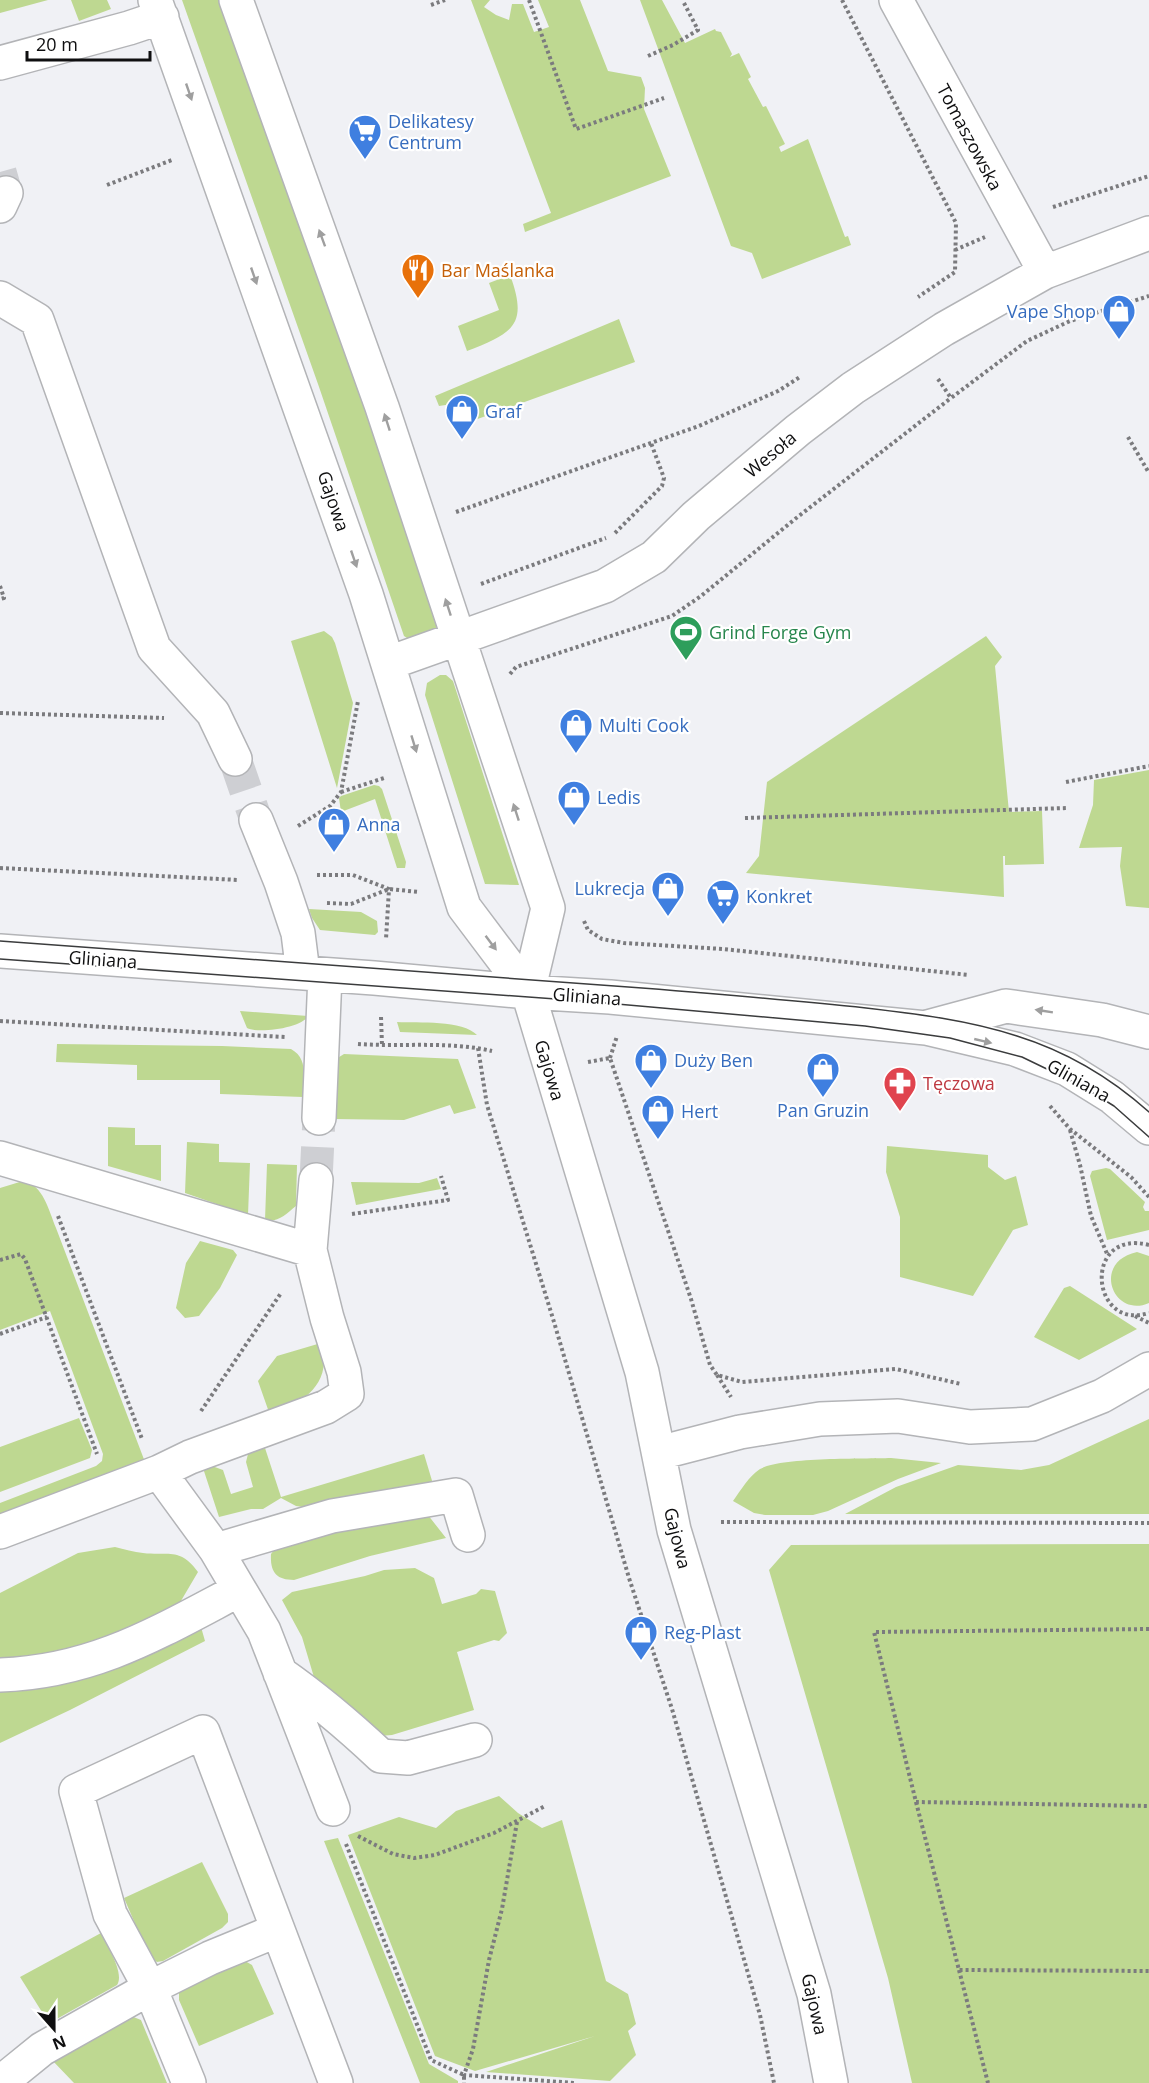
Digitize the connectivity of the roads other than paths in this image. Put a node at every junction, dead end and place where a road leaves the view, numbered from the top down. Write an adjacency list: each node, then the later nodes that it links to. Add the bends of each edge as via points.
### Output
1 (236, 0): 8 (street, one-way to 1, via 382,407)
2 (896, 0): 6 (street, Tomaszowska)
3 (159, 9): 4 (street, via 129,28); 9 (street, Gajowa, one-way to 9)
4 (0, 63)
5 (1149, 233): 6 (street, Wesoła)
6 (1045, 272): 8 (street, Wesoła, via 944,329 853,388 696,516 654,557 605,586)
7 (0, 298): 10 (street, via 36,320 154,648 213,713)
8 (458, 638): 9 (street, Wesoła); 14 (street, one-way to 8, via 548,908)
9 (389, 663): 14 (street, Gajowa, one-way to 14, via 464,907)
10 (236, 759)
11 (262, 832): 13 (street)
12 (0, 951): 13 (street, Gliniana)
13 (314, 974): 14 (street, Gliniana); 17 (street, via 322,1041)
14 (528, 992): 15 (street, Gliniana); 23 (street, Gajowa, via 642,1372)
15 (926, 1028): 16 (street, one-way to 15, via 1102,1020 1006,1006); 18 (street, Gliniana, one-way to 18, via 1015,1049 1066,1069 1112,1097)
16 (1149, 1032)
17 (319, 1119)
18 (1149, 1128)
19 (0, 1158): 21 (street)
20 (316, 1180): 21 (street)
21 (310, 1250): 24 (street, via 347,1394 326,1407)
22 (1149, 1369): 23 (street, via 1102,1396 1032,1424 970,1427 898,1416 820,1419 740,1432)
23 (659, 1453): 38 (street, Gajowa, via 674,1530 814,1994)
24 (159, 1472): 25 (street); 27 (street)
25 (0, 1532)
26 (468, 1535): 27 (street, via 456,1495 332,1516)
27 (216, 1550): 28 (street)
28 (239, 1590): 29 (street, via 264,1631); 30 (street, via 123,1650 52,1670)
29 (280, 1673): 31 (street, via 381,1756 408,1758); 32 (street)
30 (0, 1675)
31 (475, 1740)
32 (333, 1809)
33 (278, 1930): 34 (street); 34 (street, via 203,1732 76,1791 110,1914); 37 (street)
34 (150, 1988): 35 (street, via 42,2049); 36 (street)
35 (5, 2078)
36 (189, 2083)
37 (336, 2083)
38 (831, 2083)

